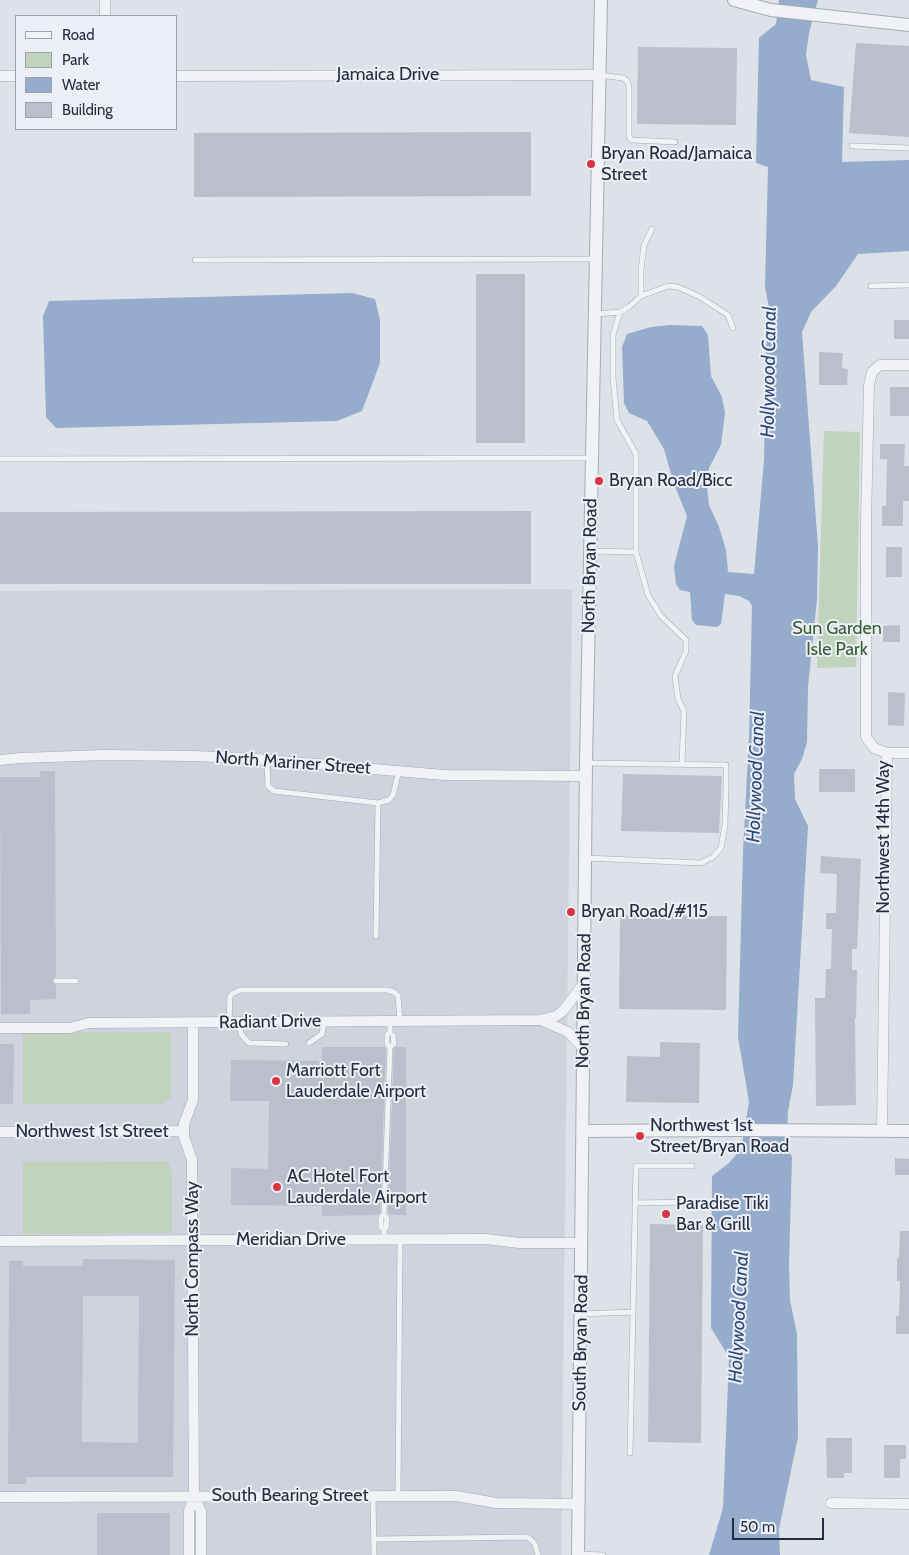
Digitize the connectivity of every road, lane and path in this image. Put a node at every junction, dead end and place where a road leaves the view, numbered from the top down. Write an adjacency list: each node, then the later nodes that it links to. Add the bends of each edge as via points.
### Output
1 (105, 0): 4 (street)
2 (601, 0): 6 (street, North Bryan Road)
3 (734, 0): 5 (street, via 771,10)
4 (105, 15)
5 (909, 25)
6 (600, 75): 9 (street, Jamaica Drive); 10 (lane, via 627,81 629,137 632,140); 14 (street, North Bryan Road)
7 (0, 76): 8 (street)
8 (15, 76)
9 (178, 76)
10 (675, 142)
11 (852, 146): 12 (lane)
12 (909, 148)
13 (652, 228): 18 (lane, via 644,245)
14 (596, 259): 15 (lane); 20 (street, North Bryan Road)
15 (195, 260)
16 (909, 285): 17 (lane)
17 (871, 286)
18 (641, 296): 19 (lane); 21 (lane, via 668,286 678,288 728,314)
19 (620, 312): 20 (lane); 26 (lane, via 614,335 614,378 617,420 636,454)
20 (595, 314): 23 (street, North Bryan Road)
21 (733, 328)
22 (909, 365): 28 (street, Northwest 14th Way, via 880,365 872,372 869,385 866,737 874,748)
23 (593, 458): 24 (lane); 25 (street, North Bryan Road)
24 (0, 459)
25 (591, 551): 26 (lane); 32 (street, North Bryan Road)
26 (636, 552): 31 (lane, via 648,595 661,616 686,640 686,651 675,676 678,699 684,711)
27 (909, 753): 28 (street)
28 (887, 754): 52 (street, Northwest 14th Way)
29 (0, 760): 30 (street, North Mariner Street, via 104,755)
30 (267, 760): 33 (street, North Mariner Street); 34 (lane, via 268,786 274,791)
31 (682, 764): 32 (lane); 35 (lane, via 726,765 726,826 721,848 713,857 701,863)
32 (586, 770): 33 (street, North Mariner Street, via 444,775); 35 (street, North Bryan Road)
33 (399, 771): 34 (lane, via 393,795 389,800)
34 (378, 803): 36 (lane)
35 (586, 858): 39 (street, North Bryan Road)
36 (376, 936)
37 (56, 981): 38 (lane)
38 (76, 981)
39 (584, 983): 40 (street, Radiant Drive, via 563,1011); 49 (street, North Bryan Road)
40 (540, 1020): 45 (street, Radiant Drive); 49 (street, Radiant Drive, via 568,1032)
41 (324, 1021): 42 (street, Radiant Drive); 45 (street, Radiant Drive); 47 (lane, via 322,1034)
42 (240, 1022): 44 (street, Radiant Drive); 48 (lane, via 242,1034 249,1043)
43 (193, 1023): 44 (street, Radiant Drive); 46 (street, Radiant Drive, via 89,1023 70,1028); 50 (street, North Compass Way, via 193,1100)
44 (229, 1023): 45 (lane, via 230,997 240,990 386,990 398,996)
45 (393, 1027): 58 (lane, via 387,1035 390,1047)
46 (0, 1028)
47 (310, 1043)
48 (286, 1044)
49 (584, 1049): 51 (street, North Bryan Road)
50 (184, 1131): 54 (street, Northwest 1st Street); 61 (street, North Compass Way, via 192,1160)
51 (583, 1131): 52 (street); 62 (street, South Bryan Road)
52 (882, 1131): 53 (street)
53 (909, 1131)
54 (0, 1132)
55 (692, 1166): 57 (lane, via 636,1166)
56 (689, 1202): 57 (lane)
57 (635, 1203): 63 (lane)
58 (384, 1235): 59 (street, Meridian Drive); 61 (street, Meridian Drive)
59 (400, 1239): 62 (street, Meridian Drive); 67 (lane)
60 (0, 1241): 61 (street, Meridian Drive)
61 (192, 1241): 68 (street, North Compass Way)
62 (582, 1243): 64 (street, South Bryan Road)
63 (633, 1312): 64 (lane); 65 (lane)
64 (581, 1314): 71 (street, South Bryan Road)
65 (630, 1453)
66 (373, 1496): 67 (street, South Bearing Street); 68 (street, South Bearing Street); 73 (lane)
67 (398, 1496): 71 (street, South Bearing Street, via 456,1496 496,1503)
68 (194, 1497): 69 (street, South Bearing Street); 75 (street, via 189,1511); 76 (street, via 201,1511)
69 (0, 1498)
70 (831, 1503): 72 (street)
71 (579, 1504): 74 (street, South Bryan Road)
72 (909, 1504)
73 (374, 1539): 77 (lane); 78 (lane, via 528,1538 535,1544)
74 (578, 1554): 79 (lane)
75 (190, 1555)
76 (201, 1555)
77 (374, 1555)
78 (538, 1555)
79 (603, 1555)

